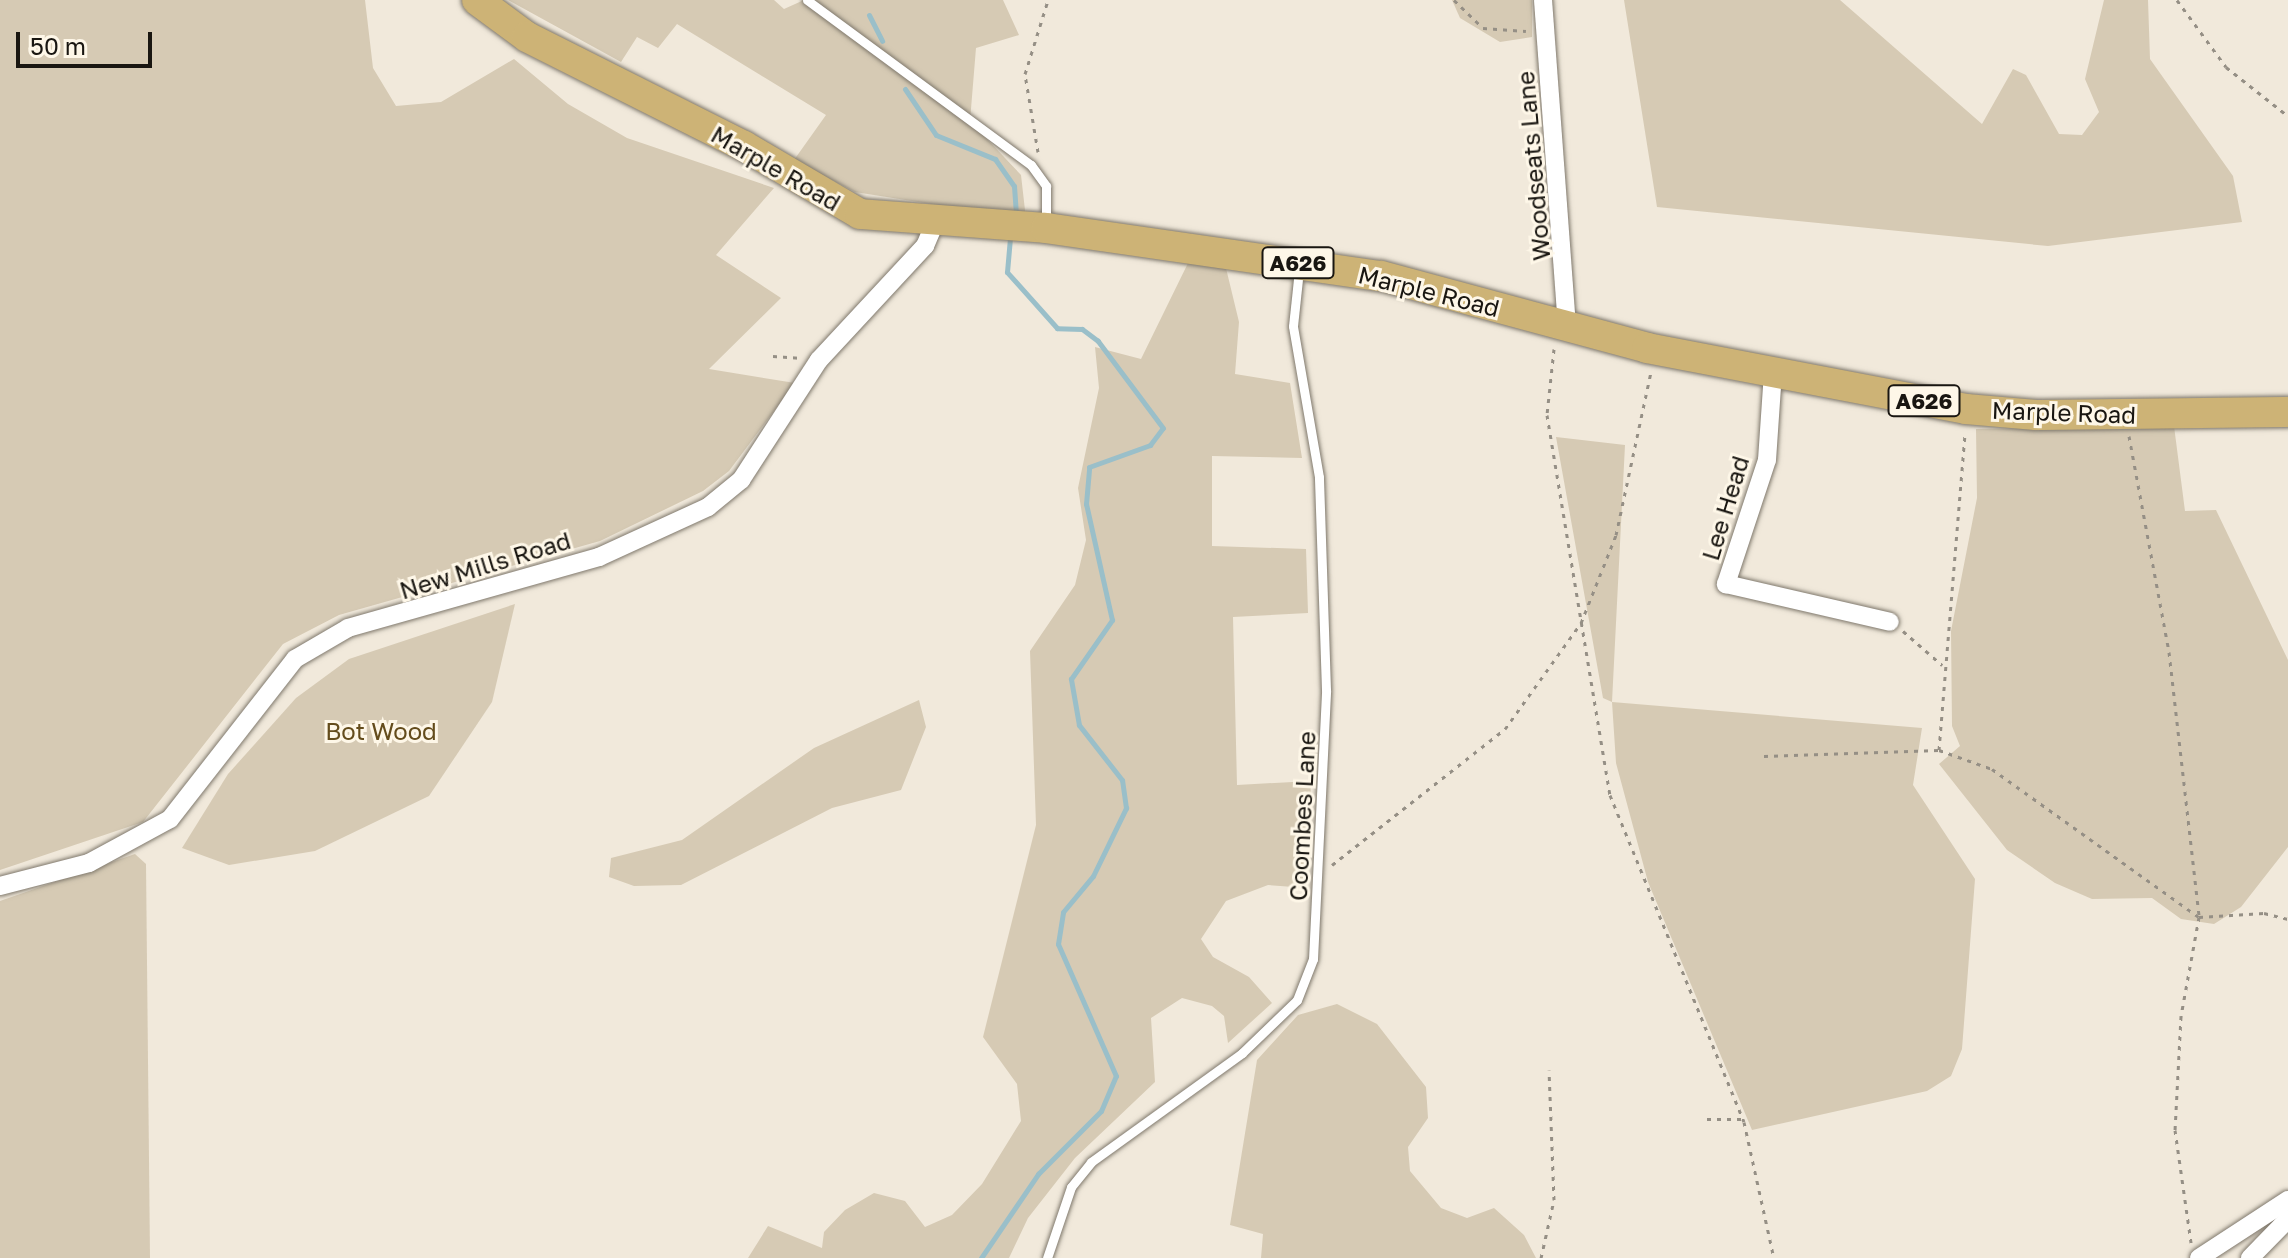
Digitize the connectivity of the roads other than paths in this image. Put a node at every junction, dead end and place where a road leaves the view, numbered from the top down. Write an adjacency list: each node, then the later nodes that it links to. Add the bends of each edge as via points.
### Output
1 (477, 0): 4 (main road, Marple Road / A626, via 527,37 744,146 844,208)
2 (807, 0): 5 (lane, via 1042,176)
3 (1543, 0): 7 (street, Woodseats Lane, via 1558,143)
4 (935, 223): 5 (main road, Marple Road / A626); 11 (street, New Mills Road, via 925,246 819,360 741,480 708,507 599,557 348,628 295,659 170,819 89,863)
5 (1035, 227): 6 (main road, Marple Road / A626)
6 (1300, 263): 7 (main road, Marple Road / A626, via 1381,276); 15 (lane, Coombes Lane, via 1293,326 1319,477 1324,577 1321,872 1313,959 1297,1000 1242,1053 1091,1162 1071,1187)
7 (1563, 327): 8 (main road, Marple Road / A626)
8 (1773, 372): 9 (main road, Marple Road / A626, via 1966,409 2124,415); 10 (street, Lee Head, via 1767,460 1726,584)
9 (2288, 412)
10 (1890, 622)
11 (0, 886)
12 (2288, 1200): 14 (street)
13 (2288, 1219): 16 (street)
14 (2196, 1253)
15 (1047, 1258)
16 (2250, 1258)

